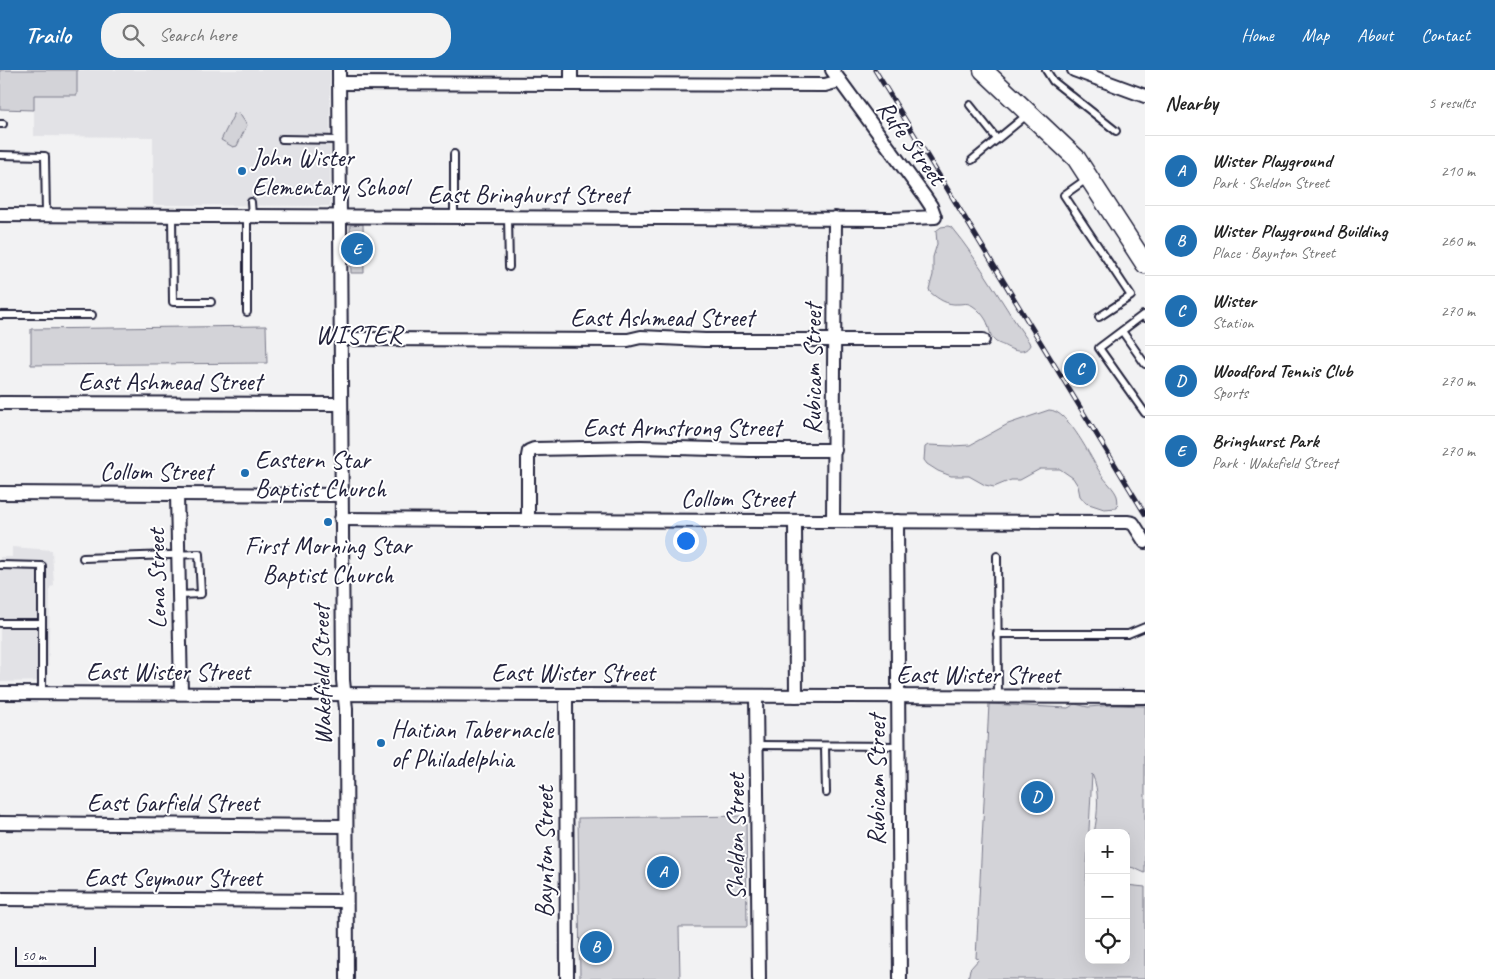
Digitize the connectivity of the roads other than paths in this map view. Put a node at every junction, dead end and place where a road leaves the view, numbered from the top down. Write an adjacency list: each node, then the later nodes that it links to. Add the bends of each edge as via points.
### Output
1 (339, 70): 8 (street, Wakefield Street)
2 (571, 70): 9 (street)
3 (832, 70): 7 (street, Rufe Street)
4 (983, 70): 12 (street)
5 (1046, 70): 13 (lane, via 1053,81)
6 (1074, 70): 10 (street)
7 (840, 81): 9 (street, via 825,85); 29 (street, Rufe Street, via 928,201)
8 (339, 83): 9 (street); 16 (street, Wakefield Street)
9 (571, 84)
10 (1145, 96)
11 (970, 105): 15 (lane)
12 (1029, 113): 15 (lane); 20 (street, via 1068,150)
13 (1116, 131)
14 (282, 139): 16 (lane)
15 (997, 139): 19 (lane)
16 (339, 140): 26 (street, Wakefield Street)
17 (454, 154): 27 (lane)
18 (0, 155): 23 (lane, via 45,156)
19 (972, 160)
20 (1090, 177): 31 (street); 37 (lane, via 1064,195 1131,296)
21 (251, 202): 25 (lane)
22 (0, 215): 23 (street, East Bringhurst Street)
23 (46, 215): 24 (street, East Bringhurst Street)
24 (172, 216): 25 (street, East Bringhurst Street); 33 (lane, via 173,302)
25 (249, 216): 26 (street, East Bringhurst Street); 34 (lane)
26 (340, 216): 27 (street, East Bringhurst Street); 40 (street, Wakefield Street)
27 (454, 216): 28 (street, East Bringhurst Street)
28 (508, 217): 30 (street, East Bringhurst Street); 32 (lane)
29 (935, 217): 30 (street, East Bringhurst Street)
30 (835, 218): 41 (street, Rubicam Street)
31 (1143, 256)
32 (509, 266)
33 (211, 302)
34 (247, 312)
35 (0, 315): 36 (lane)
36 (92, 315)
37 (1099, 317)
38 (1145, 318): 39 (lane, via 1143,315)
39 (1122, 331): 43 (lane); 46 (lane, via 1099,348)
40 (340, 339): 41 (street, East Ashmead Street, via 628,340 641,337); 45 (street, Wakefield Street)
41 (835, 340): 42 (street, East Ashmead Street); 47 (street, Rubicam Street)
42 (984, 340)
43 (1145, 364)
44 (0, 403): 45 (street, East Ashmead Street)
45 (341, 404): 50 (street, Wakefield Street)
46 (1145, 414)
47 (835, 450): 52 (street, East Armstrong Street, via 534,449 528,456); 54 (street, Rubicam Street)
48 (0, 494): 49 (street, Collom Street)
49 (177, 494): 50 (street, Collom Street); 57 (street, Lena Street)
50 (341, 495): 51 (street, Wakefield Street)
51 (341, 519): 52 (street, Collom Street); 69 (street, Wakefield Street)
52 (528, 520): 53 (street, Collom Street)
53 (795, 521): 54 (street, Collom Street); 72 (street)
54 (834, 521): 55 (street, Collom Street)
55 (897, 521): 56 (street, Collom Street, via 1133,523); 73 (street, Rubicam Street)
56 (1145, 542)
57 (178, 555): 59 (lane); 61 (street, Lena Street); 61 (lane, via 199,554 201,594)
58 (997, 556): 65 (lane)
59 (83, 558)
60 (0, 565): 63 (lane, via 42,566)
61 (179, 595): 68 (street, Lena Street)
62 (0, 624): 63 (lane)
63 (42, 624): 67 (lane)
64 (1145, 627): 65 (lane, via 1128,634)
65 (997, 634): 74 (lane)
66 (0, 693): 67 (street, East Wister Street)
67 (42, 693): 68 (street, East Wister Street)
68 (181, 693): 69 (street, East Wister Street)
69 (344, 694): 70 (street, East Wister Street); 81 (street, Wakefield Street)
70 (566, 695): 71 (street, East Wister Street); 85 (street, Baynton Street)
71 (756, 696): 72 (street, East Wister Street); 76 (street, Sheldon Street)
72 (796, 696): 73 (street, East Wister Street)
73 (898, 696): 74 (street, East Wister Street); 78 (street, Rubicam Street)
74 (998, 696): 75 (street, East Wister Street)
75 (1145, 697)
76 (757, 745): 77 (lane); 86 (street, Sheldon Street)
77 (825, 746): 78 (lane); 79 (lane)
78 (899, 746): 87 (street, Rubicam Street)
79 (826, 793)
80 (0, 823): 81 (street, East Garfield Street)
81 (346, 826): 83 (street, Wakefield Street)
82 (0, 898): 83 (street, East Seymour Street)
83 (346, 901): 84 (street, Wakefield Street)
84 (348, 979)
85 (567, 979)
86 (759, 979)
87 (900, 979)

